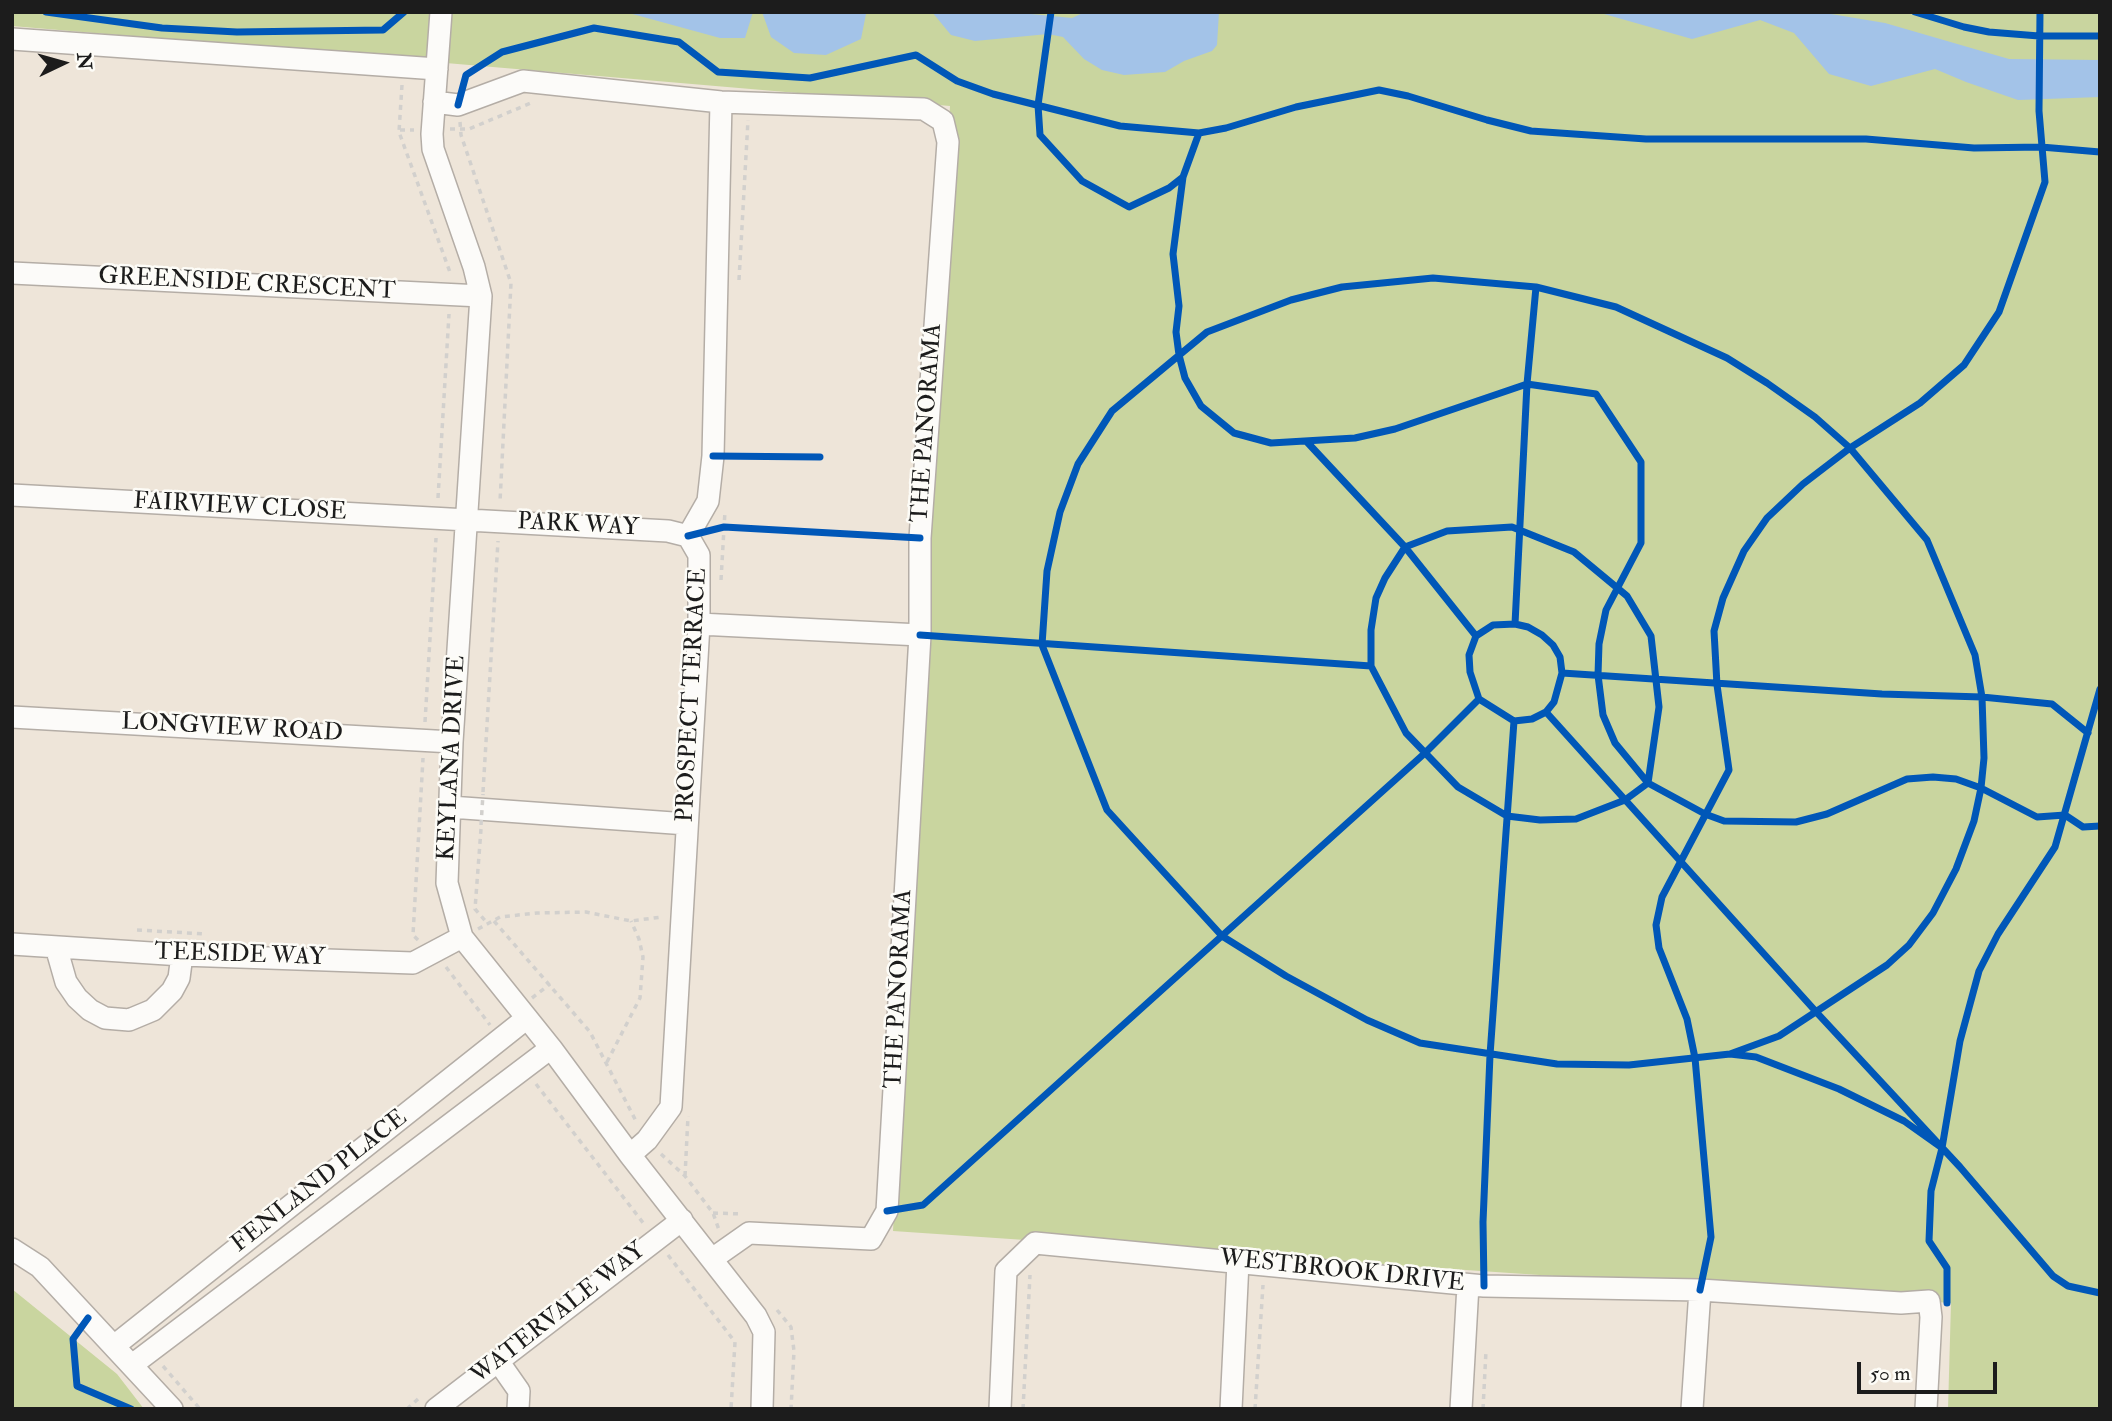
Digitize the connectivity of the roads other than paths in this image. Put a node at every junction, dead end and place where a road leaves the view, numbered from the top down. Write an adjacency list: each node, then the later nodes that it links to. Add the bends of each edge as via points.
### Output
1 (441, 12): 3 (street, KEYLANA DRIVE)
2 (12, 39): 3 (street)
3 (437, 69): 4 (street, KEYLANA DRIVE)
4 (434, 102): 5 (street, THE PANORAMA, via 457,105 523,81); 7 (street, KEYLANA DRIVE, via 433,149)
5 (721, 102): 10 (street, PROSPECT TERRACE, via 713,456 708,501); 12 (street, THE PANORAMA, via 924,109 943,121 948,142 920,538)
6 (12, 273): 7 (street, GREENSIDE CRESCENT)
7 (481, 296): 9 (street, KEYLANA DRIVE)
8 (12, 495): 9 (street, FAIRVIEW CLOSE)
9 (467, 520): 10 (street, PARK WAY, via 668,531); 14 (street, KEYLANA DRIVE)
10 (688, 536): 11 (street, PROSPECT TERRACE, via 699,555)
11 (699, 624): 12 (street); 16 (street, PROSPECT TERRACE)
12 (920, 635): 26 (street, THE PANORAMA, via 887,1211 871,1239 749,1233)
13 (12, 717): 14 (street, LONGVIEW ROAD)
14 (452, 742): 15 (street, KEYLANA DRIVE)
15 (450, 807): 16 (street); 17 (street, KEYLANA DRIVE, via 447,883)
16 (687, 824): 23 (street, PROSPECT TERRACE, via 671,1107)
17 (462, 937): 20 (street, TEESIDE WAY, via 414,963); 21 (street, KEYLANA DRIVE)
18 (12, 944): 19 (street, TEESIDE WAY)
19 (56, 947): 20 (street, TEESIDE WAY); 20 (street, via 66,982 77,998 105,1018 129,1020 153,1010 172,991)
20 (182, 955)
21 (527, 1018): 22 (street, KEYLANA DRIVE); 30 (street, FENLAND PLACE)
22 (551, 1048): 23 (street, KEYLANA DRIVE); 32 (street, FENLAND PLACE)
23 (630, 1155): 24 (street, KEYLANA DRIVE)
24 (682, 1220): 26 (street, KEYLANA DRIVE); 31 (street, WATERVALE WAY)
25 (12, 1249): 30 (street, via 40,1267)
26 (712, 1259): 36 (street, KEYLANA DRIVE, via 764,1332)
27 (1237, 1270): 28 (street, WESTBROOK DRIVE); 37 (street, WESTBROOK DRIVE, via 1035,1243 1006,1271); 38 (street)
28 (1468, 1284): 29 (street, WESTBROOK DRIVE); 39 (street)
29 (1700, 1290): 40 (street); 41 (street, WESTBROOK DRIVE, via 1930,1301)
30 (114, 1346): 32 (street)
31 (498, 1361): 34 (street, WATERVALE WAY); 35 (street, via 519,1391)
32 (132, 1365): 33 (street)
33 (172, 1409)
34 (436, 1409)
35 (518, 1409)
36 (762, 1409)
37 (1000, 1409)
38 (1231, 1409)
39 (1461, 1409)
40 (1692, 1409)
41 (1926, 1409)

